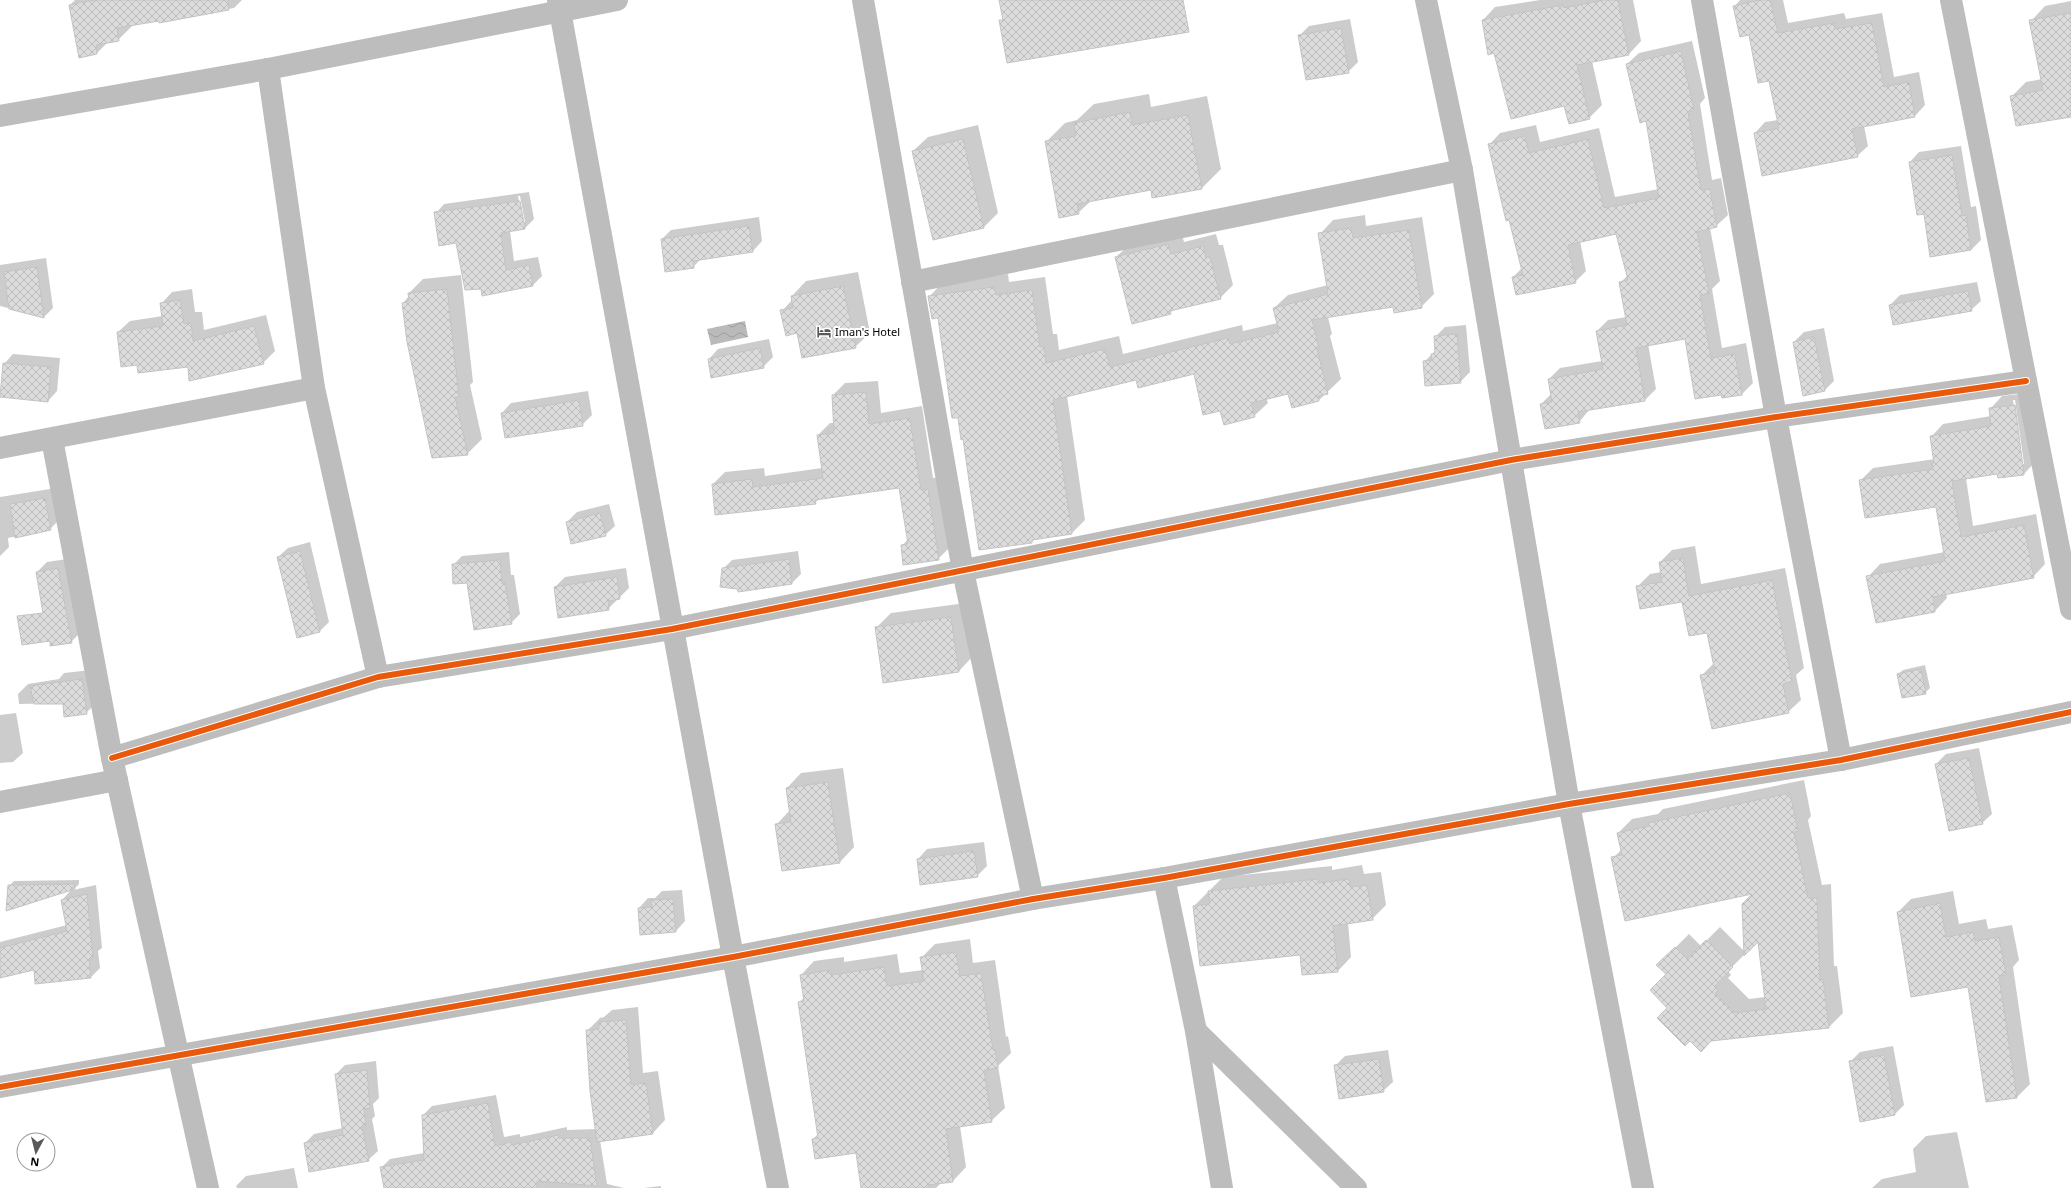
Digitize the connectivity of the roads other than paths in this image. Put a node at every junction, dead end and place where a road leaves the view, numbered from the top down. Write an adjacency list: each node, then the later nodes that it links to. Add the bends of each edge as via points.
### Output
1 (617, 0): 6 (street)
2 (863, 0): 10 (street)
3 (1426, 0): 9 (street)
4 (1702, 0): 13 (street)
5 (1951, 0): 11 (street)
6 (559, 6): 7 (street); 19 (street)
7 (268, 69): 8 (street); 12 (street)
8 (0, 116)
9 (1462, 170): 10 (street); 16 (street)
10 (912, 282): 17 (street)
11 (2026, 381): 13 (street); 18 (street)
12 (314, 388): 14 (street); 20 (street)
13 (1776, 417): 16 (street); 23 (street)
14 (52, 439): 15 (street); 22 (street)
15 (0, 448)
16 (1511, 460): 17 (street); 26 (street)
17 (963, 570): 19 (street); 28 (street)
18 (2071, 609)
19 (672, 629): 20 (street); 29 (street)
20 (378, 677): 22 (street)
21 (2071, 712): 23 (street)
22 (112, 758): 24 (street)
23 (1841, 760): 26 (street)
24 (117, 780): 25 (street); 31 (street)
25 (0, 802)
26 (1569, 804): 27 (street); 37 (street)
27 (1164, 878): 28 (street); 30 (street)
28 (1033, 899): 29 (street)
29 (733, 957): 31 (street); 34 (street)
30 (1196, 1031): 35 (street); 36 (street)
31 (179, 1055): 32 (street); 33 (street)
32 (0, 1087)
33 (208, 1188)
34 (778, 1188)
35 (1222, 1188)
36 (1356, 1188)
37 (1643, 1188)

